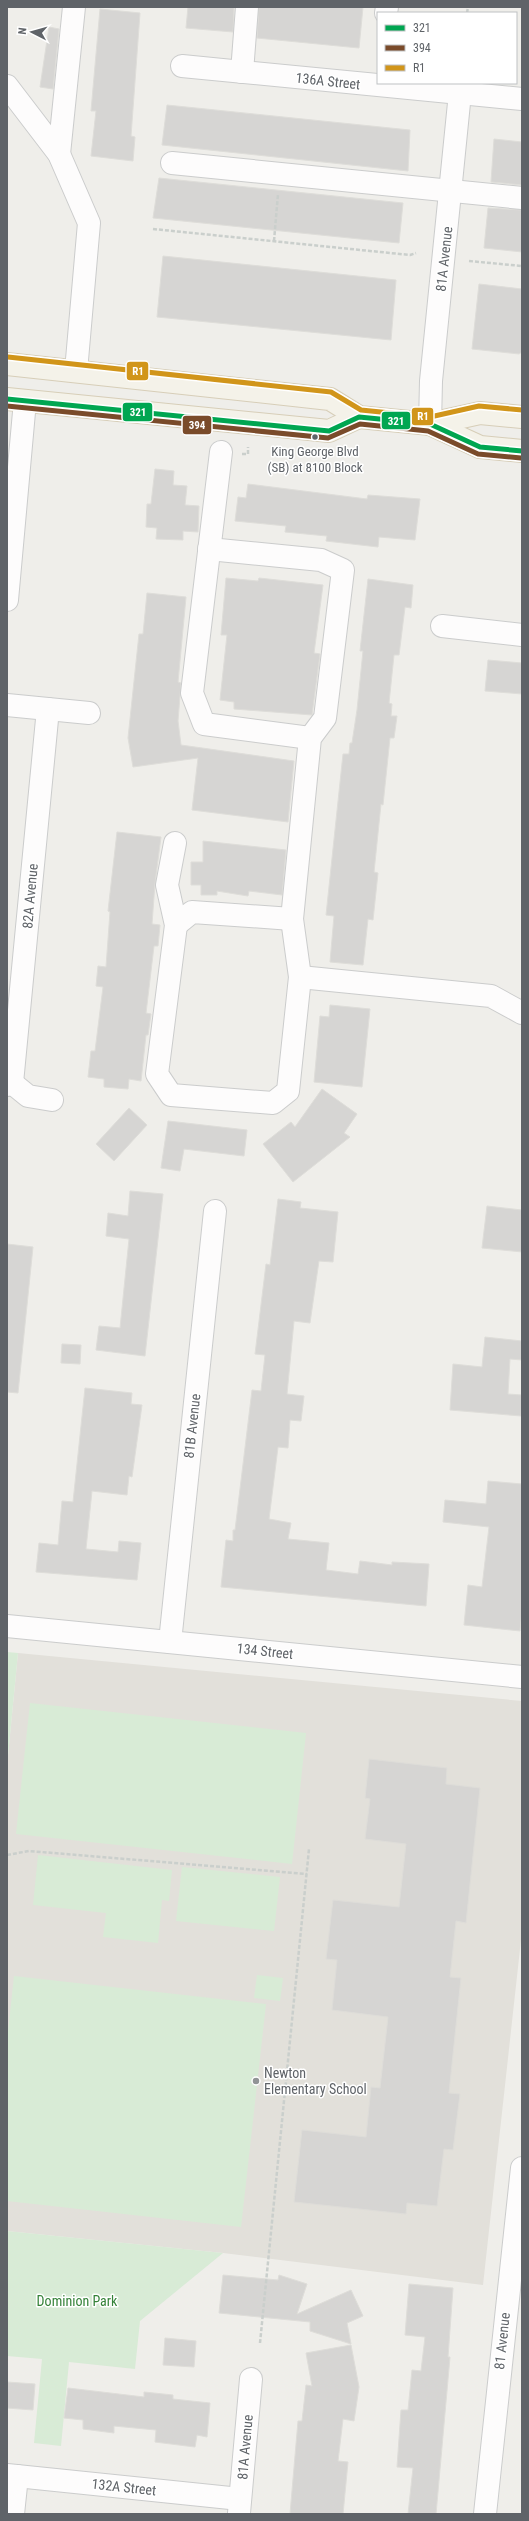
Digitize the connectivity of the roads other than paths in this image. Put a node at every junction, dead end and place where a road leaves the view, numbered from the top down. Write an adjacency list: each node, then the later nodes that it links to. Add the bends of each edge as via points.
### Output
1 (74, 7): 9 (street)
2 (247, 7): 4 (street)
3 (182, 66): 4 (street, 136A Street)
4 (242, 72): 5 (street, 136A Street)
5 (379, 85): 7 (street, 136A Street)
6 (7, 86): 9 (street)
7 (460, 94): 8 (street, 136A Street); 11 (street, 81A Avenue)
8 (522, 99)
9 (59, 154): 14 (street, via 88,222)
10 (172, 163): 11 (street)
11 (451, 191): 12 (street); 18 (street, 81A Avenue, via 431,382)
12 (522, 198)
13 (7, 364): 14 (main road)
14 (76, 371): 16 (main road, via 330,399)
15 (16, 400): 16 (main road, via 329,430); 22 (street)
16 (359, 417): 18 (main road)
17 (522, 417): 18 (main road, via 480,413)
18 (430, 424): 19 (main road, via 480,447)
19 (522, 451)
20 (220, 452): 21 (street)
21 (209, 549): 28 (street, via 192,693 204,724); 28 (street, via 321,560 343,570 325,718)
22 (7, 600)
23 (442, 626): 24 (street)
24 (522, 636)
25 (7, 705): 26 (street)
26 (48, 709): 27 (street); 34 (street, 82A Avenue)
27 (89, 713)
28 (310, 738): 30 (street)
29 (175, 843): 31 (street, via 167,884)
30 (292, 919): 31 (street, via 192,912); 32 (street)
31 (176, 925): 32 (street, via 157,1074 171,1095 273,1103 288,1091)
32 (300, 977): 33 (street, via 491,996)
33 (522, 1013)
34 (9, 1084): 35 (street, 82A Avenue, via 28,1096)
35 (52, 1100)
36 (215, 1211): 38 (street, 81B Avenue)
37 (7, 1626): 38 (street, 134 Street)
38 (170, 1642): 39 (street, 134 Street)
39 (522, 1677)
40 (522, 2168): 41 (street, 81 Avenue)
41 (515, 2281): 46 (street, 81 Avenue)
42 (251, 2379): 44 (street, 81A Avenue)
43 (12, 2475): 44 (street, 132A Street); 45 (street)
44 (240, 2507)
45 (13, 2514)
46 (485, 2514)

